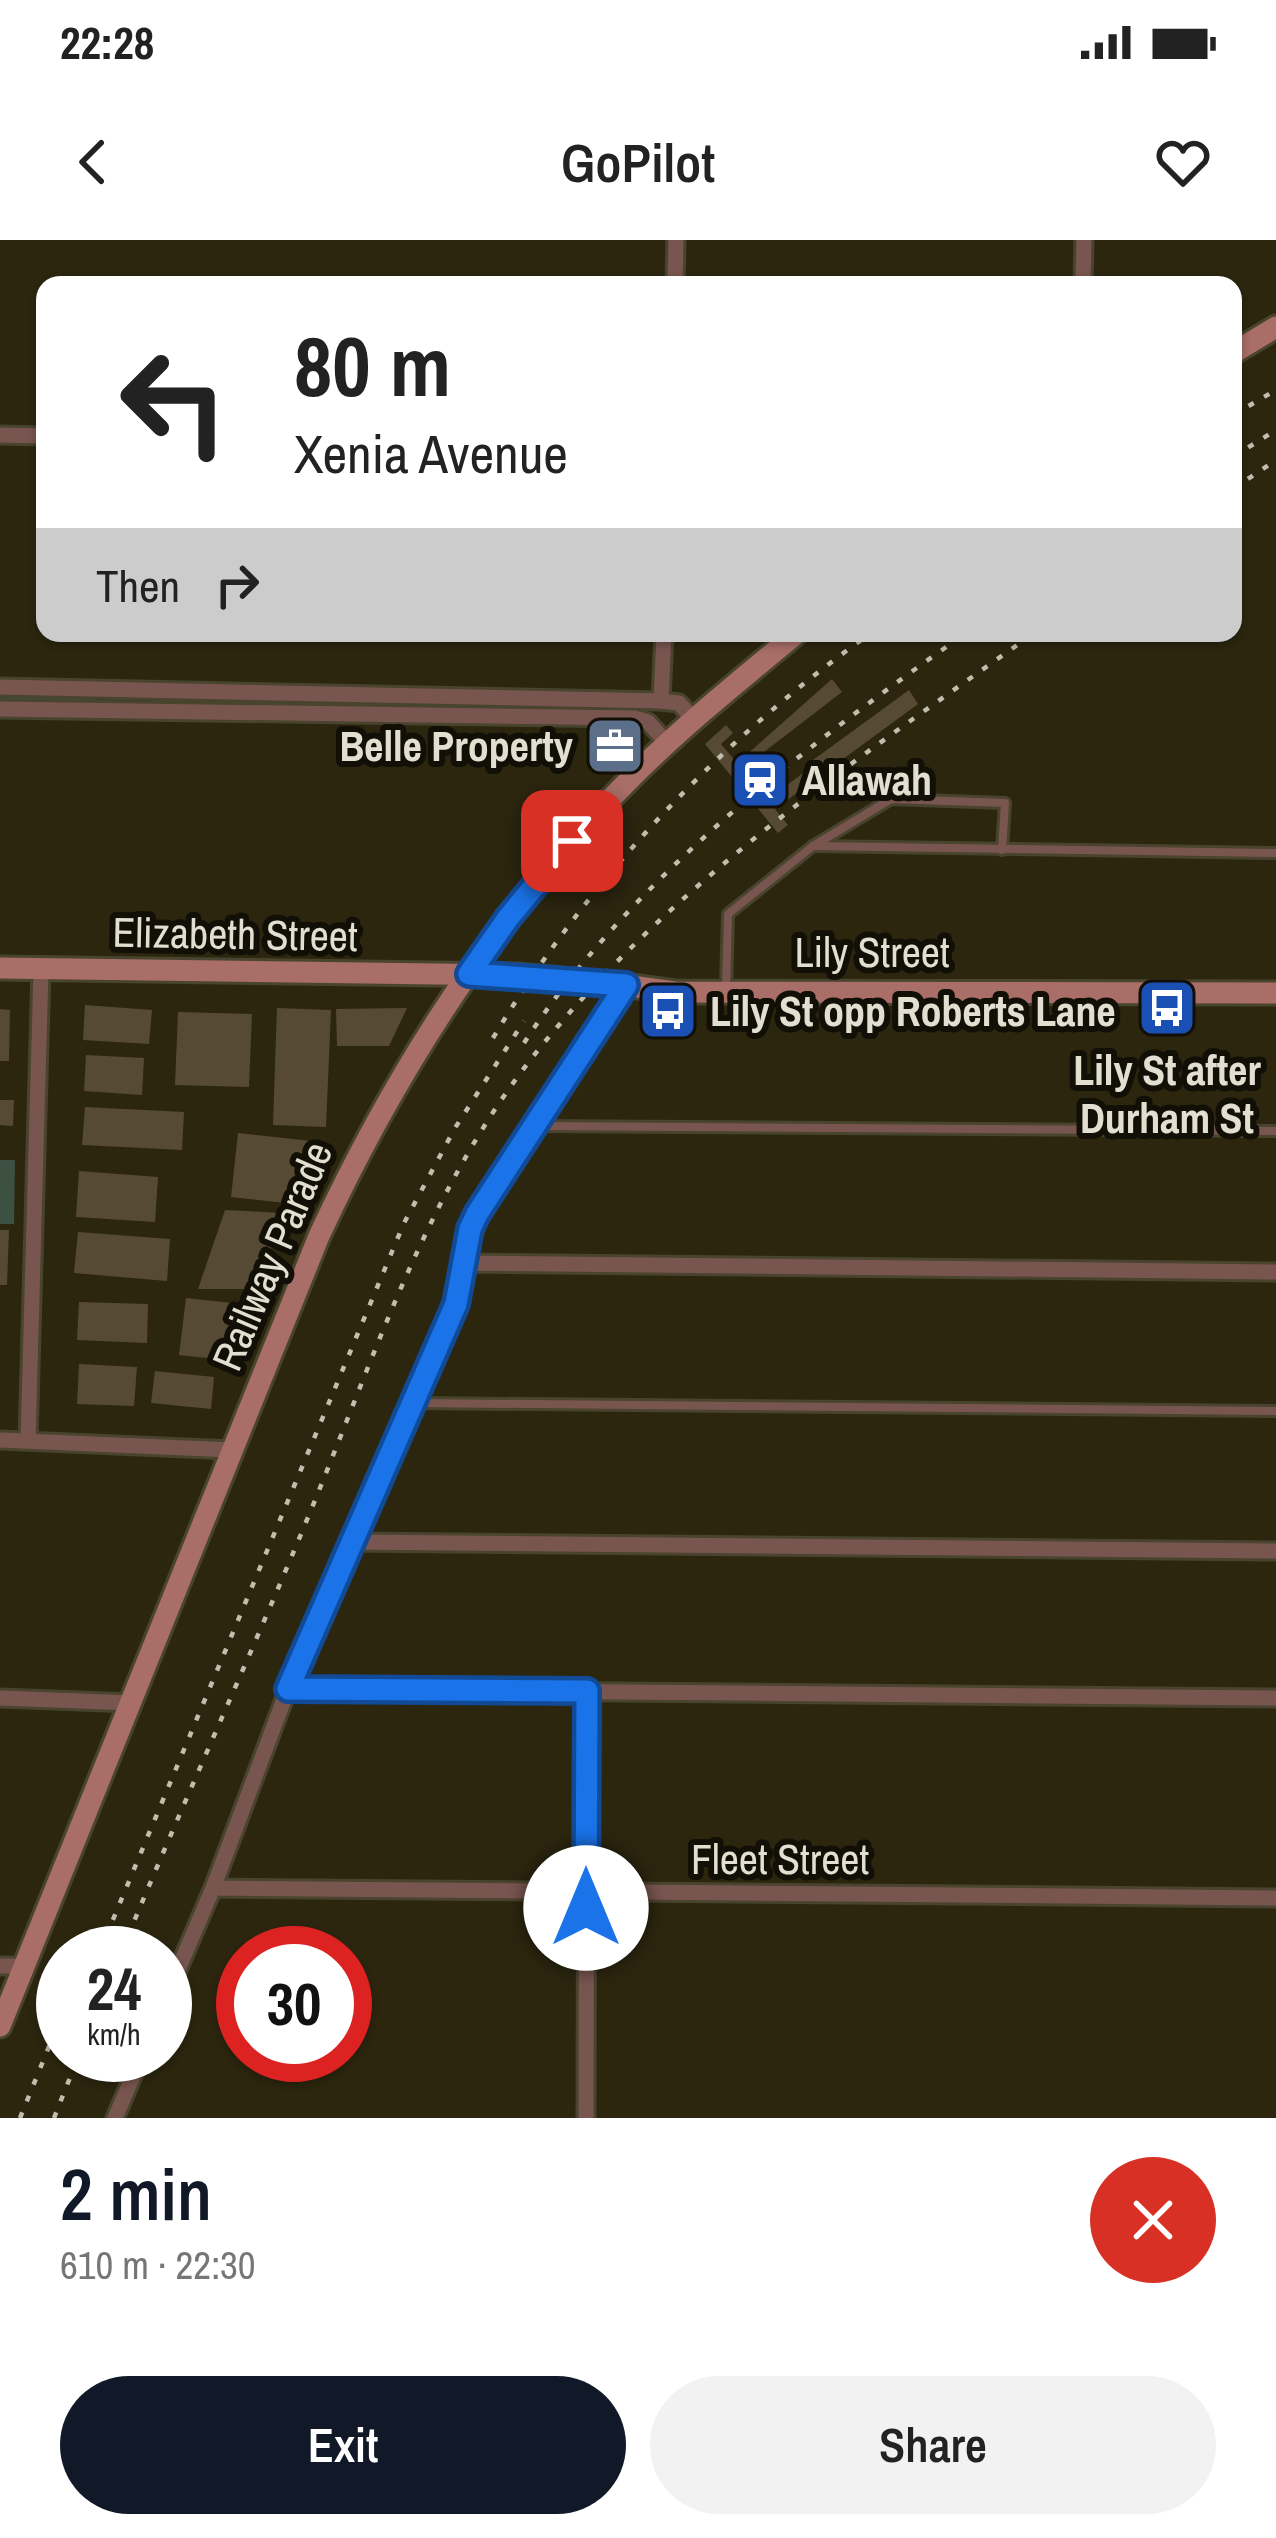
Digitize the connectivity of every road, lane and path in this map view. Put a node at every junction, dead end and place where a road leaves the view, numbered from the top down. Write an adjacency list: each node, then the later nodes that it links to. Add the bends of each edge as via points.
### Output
1 (676, 240): 3 (street)
2 (1084, 240): 4 (street)
3 (675, 276)
4 (1083, 276)
5 (1276, 327): 6 (main road)
6 (1242, 347)
7 (0, 435): 8 (street)
8 (36, 436)
9 (664, 642): 12 (street)
10 (786, 642): 14 (main road, Railway Parade)
11 (0, 687): 12 (street)
12 (661, 701): 14 (street, via 679,703); 15 (street)
13 (0, 709): 15 (street)
14 (694, 720): 16 (main road, Railway Parade)
15 (648, 722): 16 (street)
16 (668, 743): 22 (main road, Railway Parade, via 550,865)
17 (813, 845): 18 (lane); 18 (lane, via 891,800 1005,803); 24 (lane, via 728,914)
18 (1002, 850): 19 (lane)
19 (1276, 853)
20 (0, 968): 21 (main road, Elizabeth Street)
21 (41, 969): 22 (main road, Elizabeth Street); 33 (street)
22 (469, 974): 23 (main road, Lily Street, bridge); 34 (main road, Railway Parade, via 346,1179)
23 (621, 984): 24 (main road, Lily Street); 26 (lane)
24 (726, 990): 25 (main road, Lily Street)
25 (1276, 993)
26 (533, 1126): 27 (lane); 28 (lane, via 477,1214)
27 (1276, 1131)
28 (465, 1263): 29 (street); 30 (street, via 461,1292)
29 (1276, 1272)
30 (412, 1403): 31 (lane); 35 (street)
31 (1276, 1411)
32 (0, 1440): 33 (street)
33 (28, 1441): 34 (street)
34 (232, 1450): 41 (main road, Railway Parade)
35 (350, 1542): 36 (street); 37 (street)
36 (1276, 1551)
37 (288, 1689): 38 (street); 42 (street)
38 (587, 1691): 40 (street); 43 (street)
39 (0, 1698): 41 (street)
40 (1276, 1698)
41 (133, 1703): 47 (main road, Railway Parade)
42 (212, 1888): 43 (street, Fleet Street); 45 (street)
43 (586, 1894): 44 (street, Fleet Street); 51 (street)
44 (1276, 1898)
45 (192, 1936)
46 (0, 1966): 47 (street)
47 (26, 1966): 48 (main road, Railway Parade)
48 (0, 2026)
49 (130, 2082): 50 (street)
50 (115, 2118)
51 (586, 2118)

